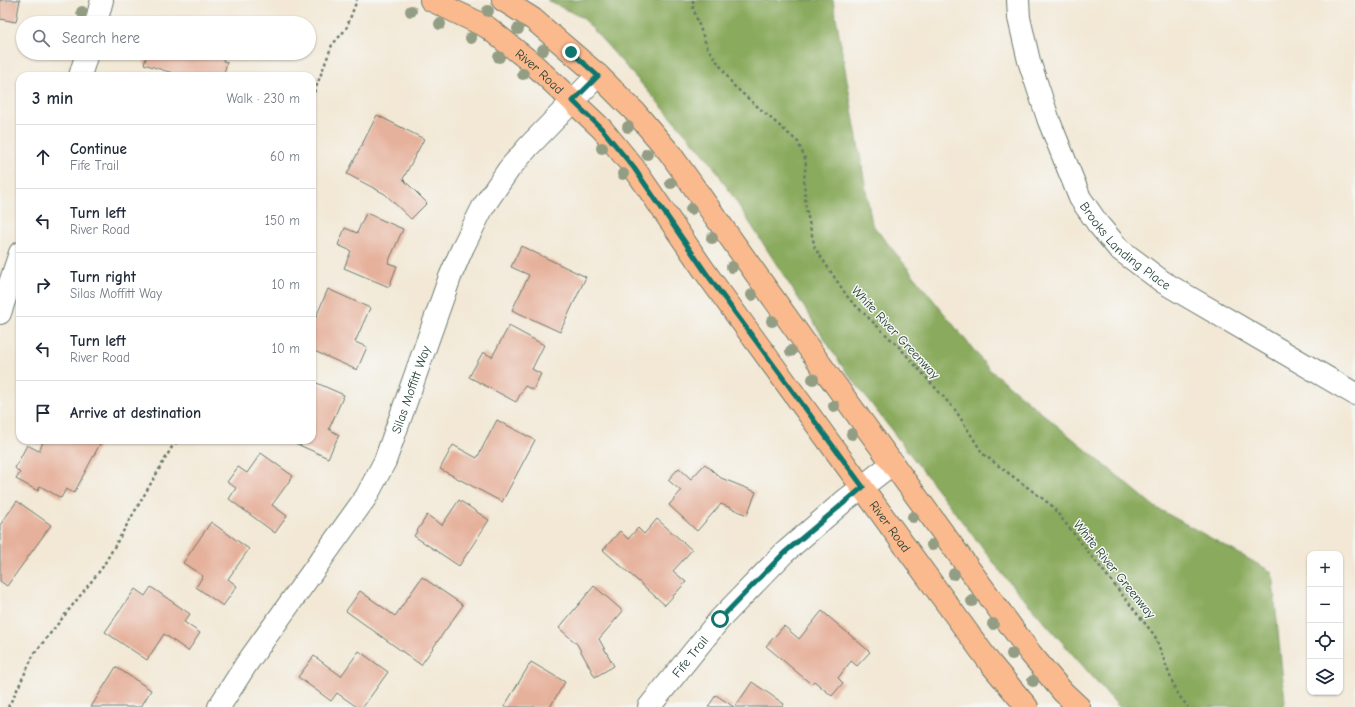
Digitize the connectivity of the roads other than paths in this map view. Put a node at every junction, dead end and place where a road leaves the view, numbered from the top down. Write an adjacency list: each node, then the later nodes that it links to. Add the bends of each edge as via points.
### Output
1 (102, 0): 5 (street)
2 (431, 0): 9 (main road, River Road, via 487,27 532,63)
3 (502, 0): 8 (main road, via 532,18)
4 (1018, 0): 12 (street, Brooks Landing Place, via 1019,18 1029,61 1049,121 1080,198 1119,249 1164,282)
5 (98, 16)
6 (85, 60): 7 (street)
7 (81, 72)
8 (598, 76): 9 (street, Silas Moffitt Way); 13 (main road, via 649,127 669,152)
9 (573, 101): 14 (main road, River Road, via 602,129 634,168 706,273); 15 (street, Silas Moffitt Way, via 509,169 483,207 450,277 385,461 366,497 247,663)
10 (16, 265): 11 (street)
11 (0, 313)
12 (1355, 394)
13 (893, 463): 14 (street, Fife Trail); 18 (main road, via 1031,654)
14 (863, 487): 16 (street, Fife Trail, via 784,553 720,619); 17 (main road, River Road, via 990,663)
15 (219, 707)
16 (649, 707)
17 (1027, 707)
18 (1079, 707)

